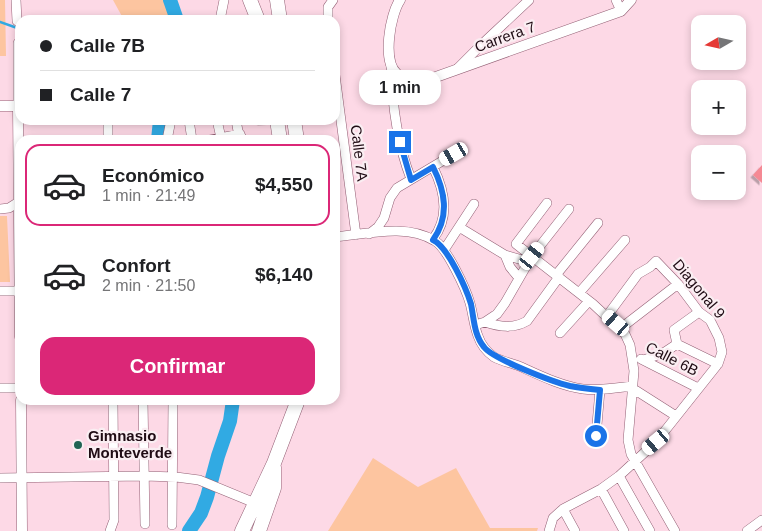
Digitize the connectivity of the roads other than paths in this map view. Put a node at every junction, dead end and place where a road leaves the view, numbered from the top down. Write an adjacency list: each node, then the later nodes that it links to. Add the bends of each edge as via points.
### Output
1 (16, 0): 11 (street)
2 (224, 0): 12 (street)
3 (250, 0): 13 (highway)
4 (277, 0): 14 (highway)
5 (333, 0): 15 (street, via 328,7)
6 (400, 0): 16 (street, via 388,46)
7 (529, 0): 17 (street)
8 (616, 0): 10 (street)
9 (631, 0): 10 (street, Carrera 7)
10 (620, 11): 17 (street, Carrera 7)
11 (17, 15)
12 (221, 15)
13 (256, 15)
14 (279, 15)
15 (328, 15)
16 (391, 63): 17 (street, Carrera 7, via 396,74 419,83); 23 (street, via 396,127)
17 (456, 70)
18 (0, 106): 19 (street)
19 (15, 106)
20 (340, 113): 32 (street, Calle 7A)
21 (454, 154): 22 (street)
22 (433, 167): 23 (street); 34 (street, via 445,207)
23 (411, 180): 31 (street, via 395,191 384,218)
24 (547, 203): 38 (street, via 516,244)
25 (15, 204): 27 (street)
26 (474, 204): 30 (street)
27 (0, 209)
28 (569, 209): 38 (street)
29 (598, 223): 39 (street)
30 (459, 227): 36 (street); 37 (street)
31 (369, 234): 32 (street); 34 (street, via 412,232)
32 (356, 235): 33 (street)
33 (340, 237)
34 (433, 240): 36 (street)
35 (625, 240): 44 (street)
36 (444, 250): 49 (street, via 464,286)
37 (506, 255): 38 (street); 40 (street)
38 (530, 259): 39 (street); 40 (street)
39 (558, 276): 44 (street); 48 (street, via 528,321 511,327)
40 (518, 278): 48 (street, via 497,314)
41 (678, 284): 46 (street, Diagonal 9); 47 (street, Diagonal 9, via 656,261 638,274); 50 (street)
42 (0, 291): 43 (street)
43 (15, 291)
44 (579, 293): 45 (street)
45 (589, 301): 47 (street); 51 (street)
46 (699, 312): 52 (street, via 674,330); 55 (street, Diagonal 9, via 710,320 719,338 722,352)
47 (607, 316): 50 (street)
48 (485, 322): 49 (street)
49 (475, 325): 60 (street, via 484,348 495,357 568,385)
50 (621, 328): 53 (street)
51 (560, 333)
52 (677, 344): 54 (street); 55 (street)
53 (632, 354): 54 (street, Calle 6B); 56 (street)
54 (644, 360): 59 (street, Calle 6B)
55 (718, 364): 59 (street)
56 (632, 387): 60 (street); 66 (street); 68 (street, via 628,440)
57 (0, 388): 58 (street)
58 (15, 388)
59 (698, 388): 66 (street)
60 (600, 390): 67 (street)
61 (21, 405): 75 (street)
62 (113, 405): 70 (street)
63 (143, 405): 71 (street)
64 (174, 405): 73 (street)
65 (296, 405): 69 (highway)
66 (676, 416): 68 (street, via 656,442)
67 (596, 436)
68 (634, 460): 72 (street); 90 (street)
69 (274, 463): 77 (highway); 85 (highway, via 274,488)
70 (114, 476): 71 (street); 75 (street); 83 (street, via 114,520)
71 (144, 476): 73 (street); 80 (street)
72 (619, 476): 76 (street); 89 (street)
73 (173, 477): 77 (street, via 199,480); 81 (street)
74 (0, 478): 75 (street)
75 (21, 478): 82 (street)
76 (601, 489): 78 (street); 88 (street)
77 (255, 503): 84 (highway)
78 (562, 509): 86 (street, via 553,518); 87 (street)
79 (762, 520): 91 (street)
80 (145, 524)
81 (172, 525)
82 (22, 531)
83 (110, 531)
84 (242, 531)
85 (260, 531)
86 (549, 531)
87 (575, 531)
88 (624, 531)
89 (650, 531)
90 (675, 531)
91 (747, 531)

